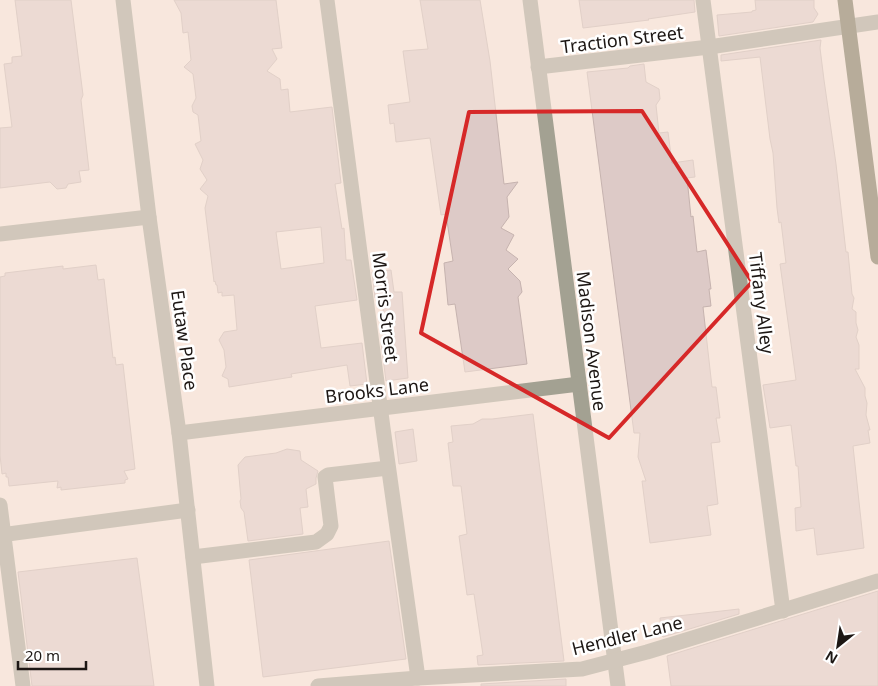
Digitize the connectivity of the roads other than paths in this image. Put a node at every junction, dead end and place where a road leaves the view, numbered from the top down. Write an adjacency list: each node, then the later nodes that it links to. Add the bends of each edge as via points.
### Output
1 (123, 0): 10 (street, Eutaw Place)
2 (328, 0): 14 (street, Morris Street)
3 (530, 0): 9 (street, Madison Avenue)
4 (703, 0): 8 (street, Tiffany Alley)
5 (845, 0): 7 (main road)
6 (878, 22): 7 (street, Traction Street)
7 (849, 26): 8 (street, Traction Street); 12 (main road)
8 (709, 47): 9 (street, Traction Street); 22 (street, Tiffany Alley)
9 (538, 67): 13 (street, Madison Avenue)
10 (150, 216): 11 (street); 15 (street, Eutaw Place)
11 (0, 234)
12 (878, 257)
13 (579, 384): 14 (street, Brooks Lane); 23 (street, Madison Avenue)
14 (380, 408): 15 (street, Brooks Lane); 16 (street, Morris Street)
15 (179, 433): 18 (street, Eutaw Place)
16 (388, 468): 20 (street, via 325,477 331,526 327,534 316,542); 24 (street, Morris Street)
17 (0, 505): 19 (street)
18 (188, 510): 19 (street); 20 (street, Eutaw Place)
19 (2, 534): 26 (street)
20 (193, 557): 27 (street, Eutaw Place)
21 (878, 581): 22 (street, Hendler Lane)
22 (783, 611): 23 (street, Hendler Lane)
23 (614, 661): 24 (street, Hendler Lane, via 582,669); 29 (street, Madison Avenue)
24 (412, 681): 25 (street, Hendler Lane)
25 (339, 685): 28 (street, Hendler Lane)
26 (23, 686)
27 (207, 686)
28 (318, 686)
29 (618, 686)

